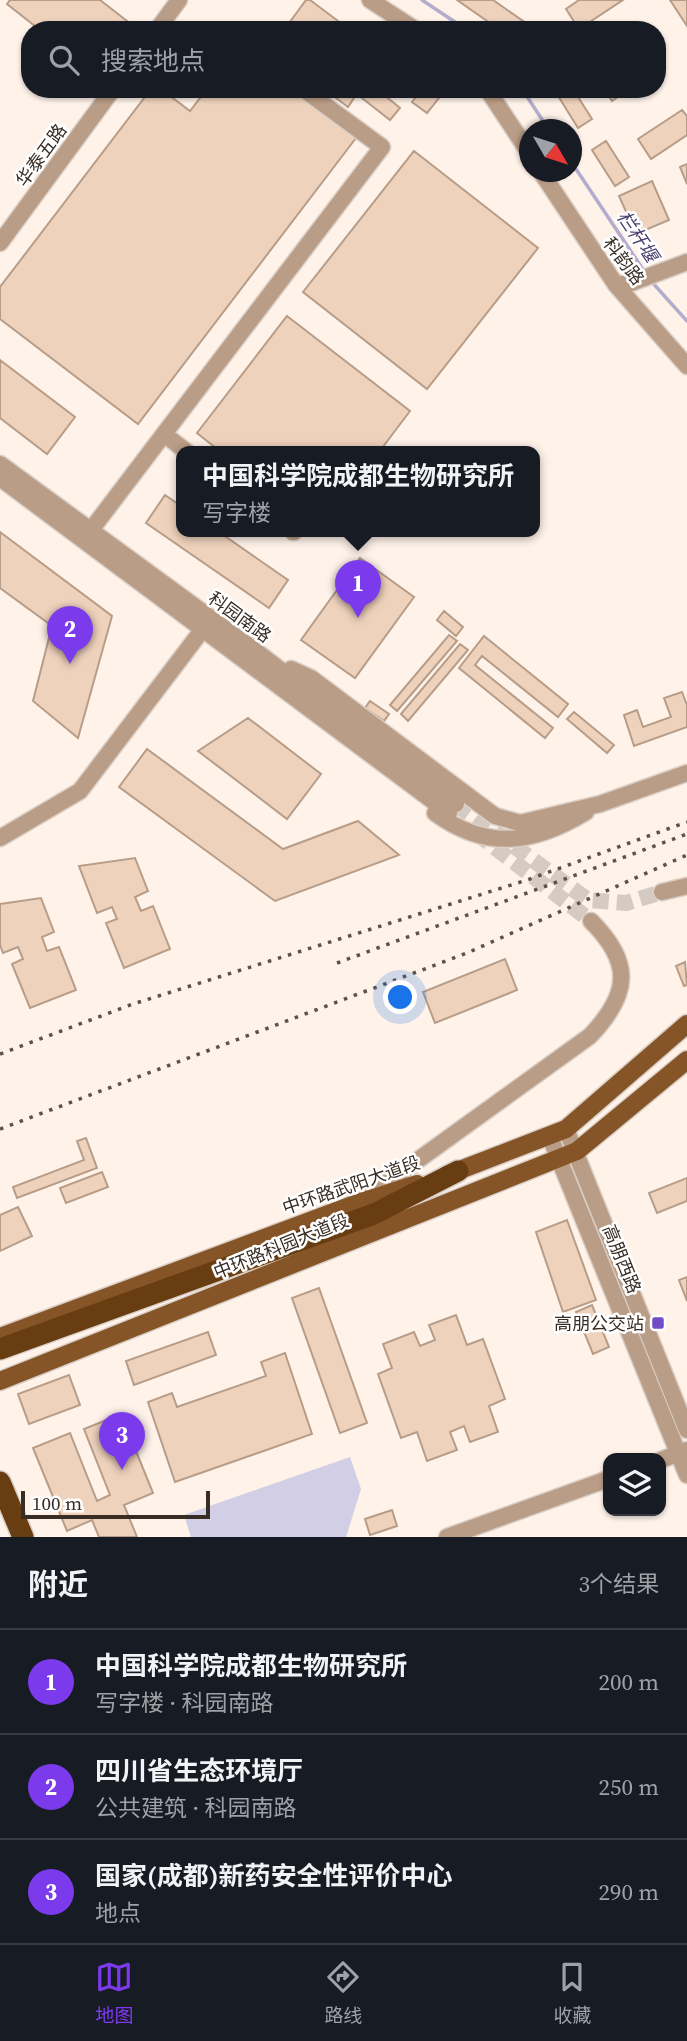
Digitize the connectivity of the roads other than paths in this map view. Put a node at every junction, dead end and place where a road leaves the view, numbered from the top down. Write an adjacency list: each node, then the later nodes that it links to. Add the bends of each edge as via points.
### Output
1 (179, 0): 3 (street)
2 (370, 0): 4 (street)
3 (164, 21)
4 (402, 21)
5 (106, 98): 10 (street, 华泰五路)
6 (315, 98): 14 (street, via 382,147)
7 (493, 98): 8 (street)
8 (519, 137)
9 (548, 182): 12 (street, 科韵路)
10 (0, 243)
11 (687, 262): 12 (street)
12 (624, 284): 13 (street, 科韵路)
13 (687, 366)
14 (164, 434): 15 (street); 18 (street)
15 (179, 446)
16 (0, 464): 18 (street, 科园南路)
17 (0, 478): 19 (street, 科园南路)
18 (91, 530): 20 (street, 科园南路)
19 (203, 629): 20 (street, 科园南路); 24 (street, via 80,791)
20 (249, 654): 23 (street, 科园南路); 23 (street, via 290,705)
21 (687, 773): 22 (street)
22 (600, 804): 23 (street, via 520,823); 23 (street, via 524,840 486,837)
23 (453, 808)
24 (0, 838)
25 (687, 886): 26 (street)
26 (662, 892)
27 (591, 921): 33 (street, via 609,939 619,959 620,997 609,1017)
28 (687, 1024): 30 (main road)
29 (687, 1059): 31 (main road)
30 (558, 1133): 31 (street, 高朋西路); 32 (main road)
31 (569, 1155): 36 (main road, 中环路科园大道段); 37 (street, 高朋西路); 38 (street, 高朋西路)
32 (458, 1171): 33 (highway)
33 (366, 1208): 34 (main road, 中环路武阳大道段); 35 (highway)
34 (0, 1337)
35 (0, 1349)
36 (0, 1381)
37 (687, 1430)
38 (683, 1452): 39 (street); 40 (street, 高朋西路)
39 (666, 1458)
40 (687, 1475)
41 (603, 1481): 45 (street)
42 (0, 1482): 44 (highway)
43 (0, 1492): 44 (main road)
44 (21, 1537)
45 (447, 1537)

